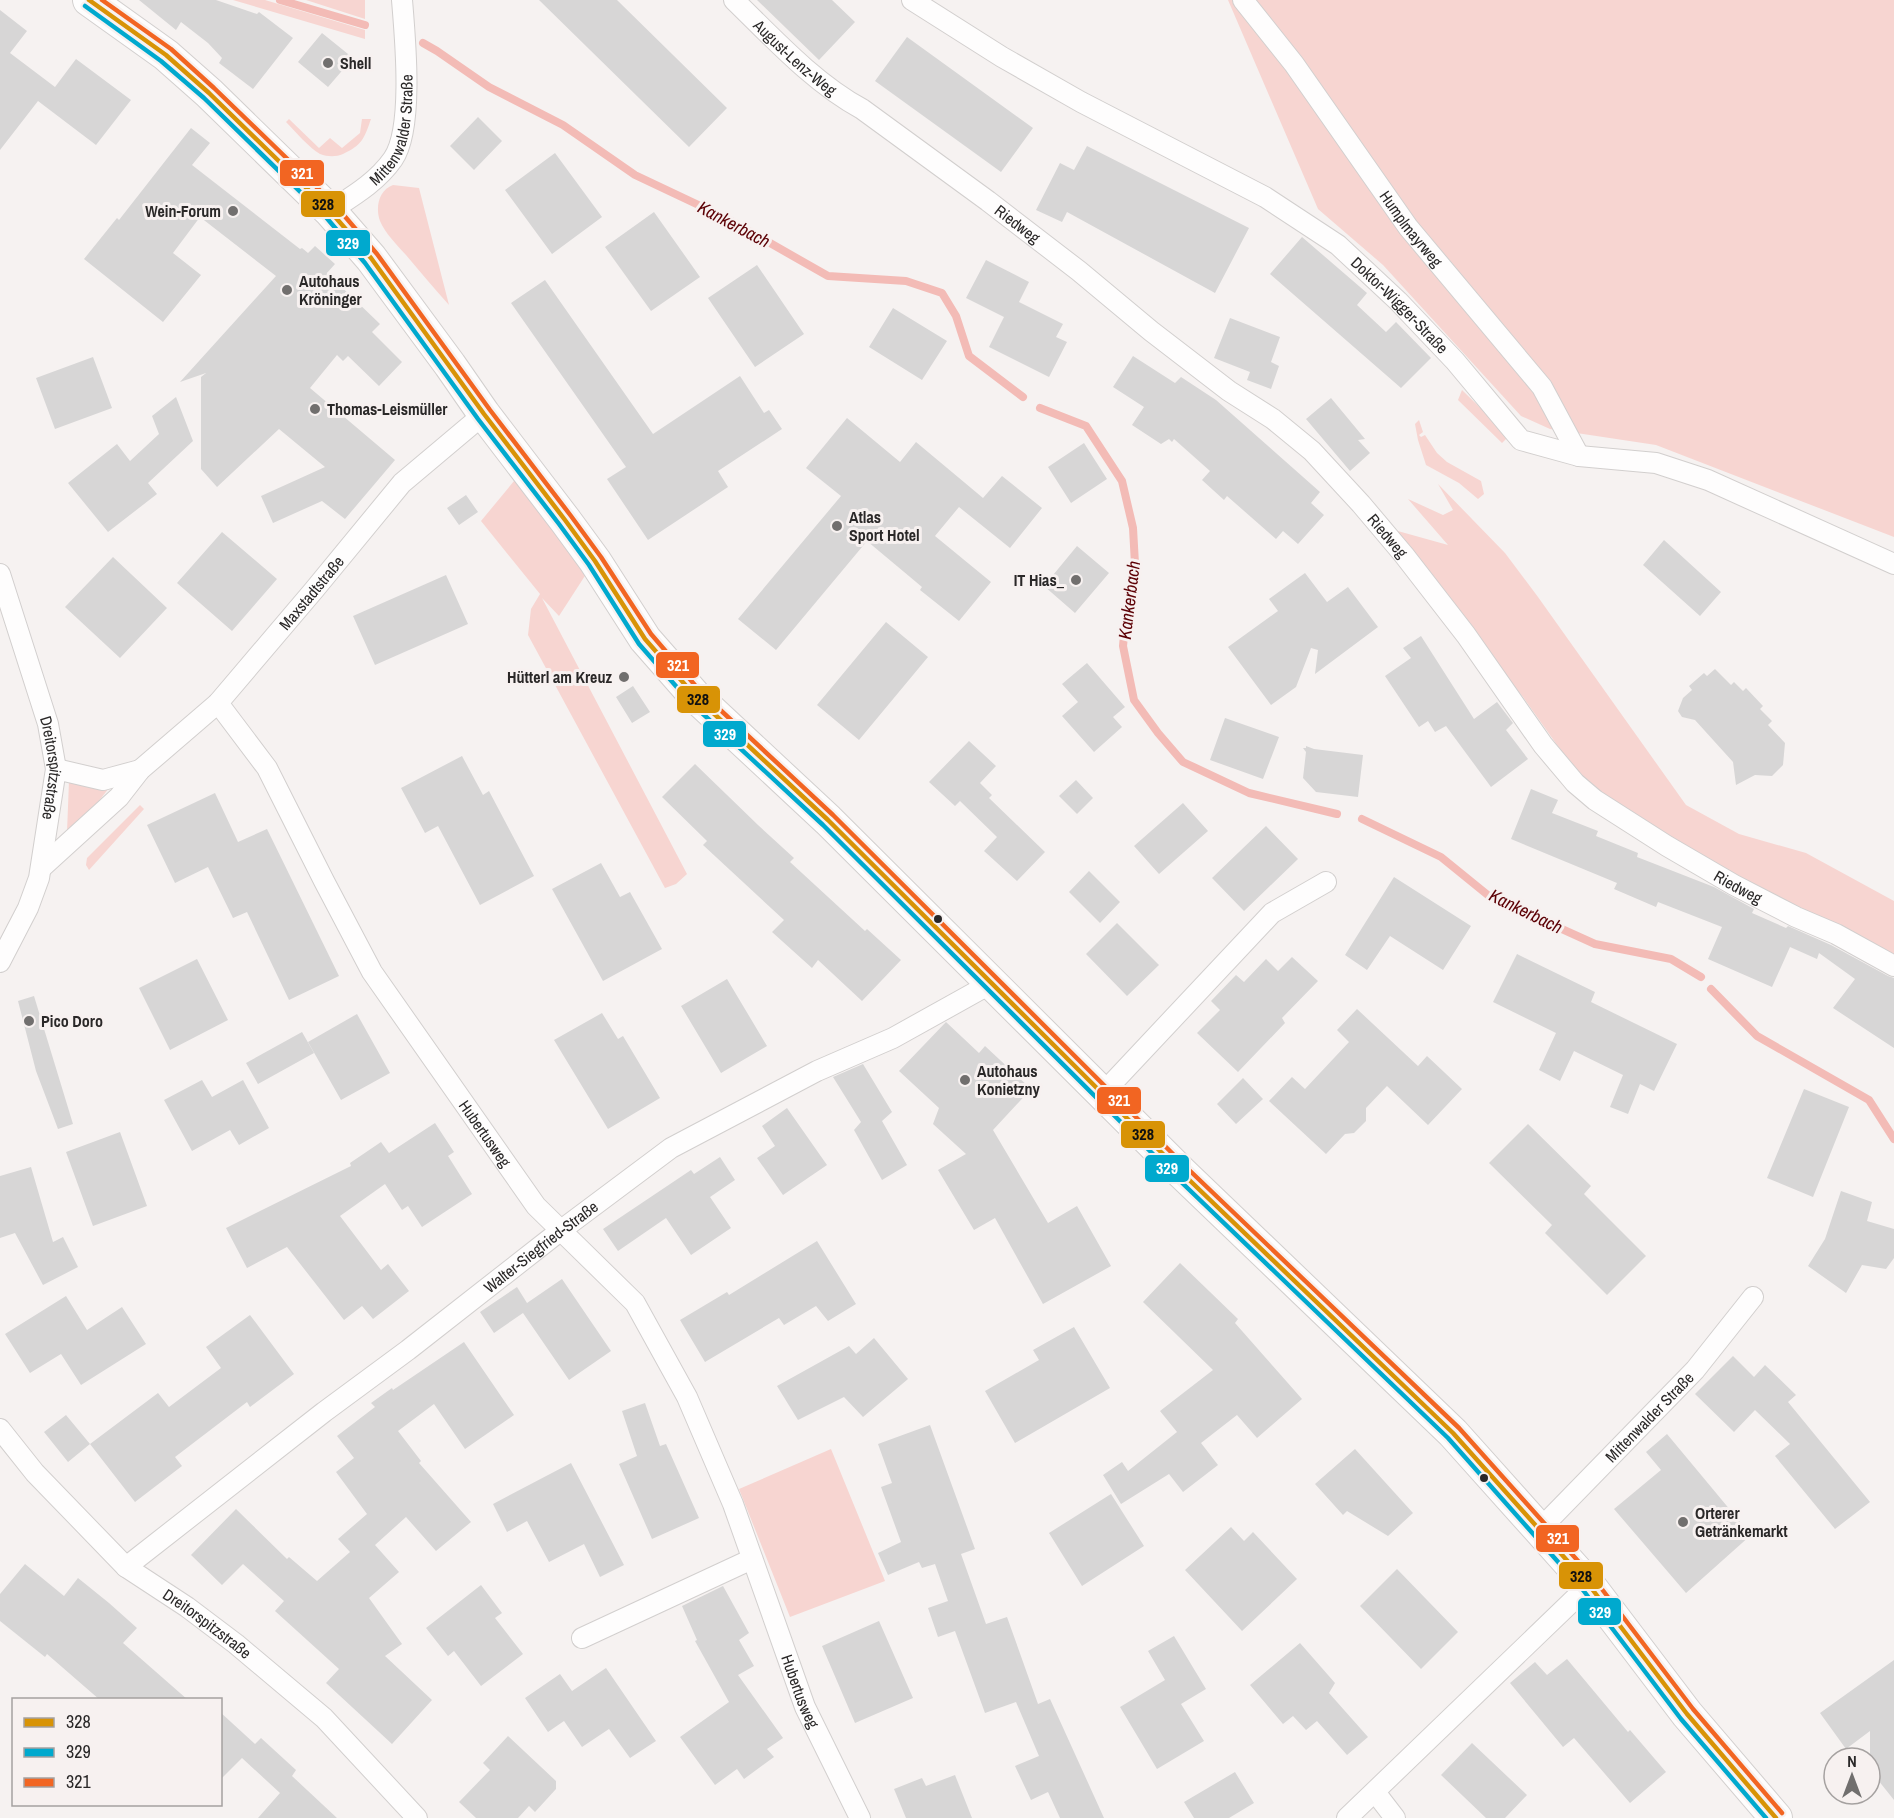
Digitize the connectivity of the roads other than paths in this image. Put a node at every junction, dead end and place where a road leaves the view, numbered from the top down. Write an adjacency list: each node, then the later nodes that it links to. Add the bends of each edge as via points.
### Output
1 (89, 0): 7 (main road, via 165,55 209,93)
2 (402, 0): 7 (street, Mittenwalder Straße, via 407,63 402,139 394,158 366,188)
3 (734, 0): 6 (street, August-Lenz-Weg, via 843,99)
4 (912, 0): 9 (street, Doktor-Wigger-Straße, via 1081,102 1265,197 1338,245 1398,300 1521,440)
5 (1244, 0): 9 (street, Humplmayrweg, via 1294,64 1407,227 1542,387)
6 (862, 109): 18 (street, Riedweg, via 1312,451 1404,555 1543,745 1595,800 1734,885)
7 (330, 212): 8 (main road, via 370,258)
8 (484, 414): 12 (street, Maxstadtstraße, via 402,483); 19 (main road, via 595,561 645,639 694,696 828,820)
9 (1579, 456): 10 (street, Doktor-Wigger-Straße, via 1656,463 1708,480)
10 (1894, 564)
11 (0, 573): 13 (street, Dreitorspitzstraße, via 48,724)
12 (218, 703): 14 (street, Maxstadtstraße); 21 (street, Hubertusweg, via 267,768 372,972 536,1206)
13 (56, 769): 14 (street, Maxstadtstraße, via 103,780); 15 (street, Dreitorspitzstraße)
14 (140, 770): 15 (street, Maxstadtstraße, via 119,797)
15 (41, 868): 17 (street, Dreitorspitzstraße, via 28,908)
16 (1326, 882): 20 (street, via 1272,913)
17 (0, 962)
18 (1894, 966)
19 (990, 984): 20 (main road); 21 (street, Walter-Siegfried-Straße, via 893,1038 817,1071 671,1148)
20 (1102, 1093): 24 (main road, via 1453,1433)
21 (560, 1231): 25 (street, Hubertusweg, via 635,1303 687,1397); 26 (street, Walter-Siegfried-Straße)
22 (1753, 1297): 24 (street, Mittenwalder Straße, via 1695,1370)
23 (0, 1429): 26 (street, Dreitorspitzstraße, via 35,1473)
24 (1539, 1530): 27 (main road)
25 (752, 1559): 28 (street); 31 (street, Hubertusweg, via 805,1707)
26 (126, 1567): 30 (street, Dreitorspitzstraße, via 187,1607 324,1718)
27 (1589, 1585): 29 (street); 34 (main road, via 1687,1714)
28 (582, 1638)
29 (1375, 1792): 32 (street); 33 (street)
30 (417, 1818)
31 (860, 1818)
32 (1347, 1818)
33 (1395, 1818)
34 (1776, 1818)

